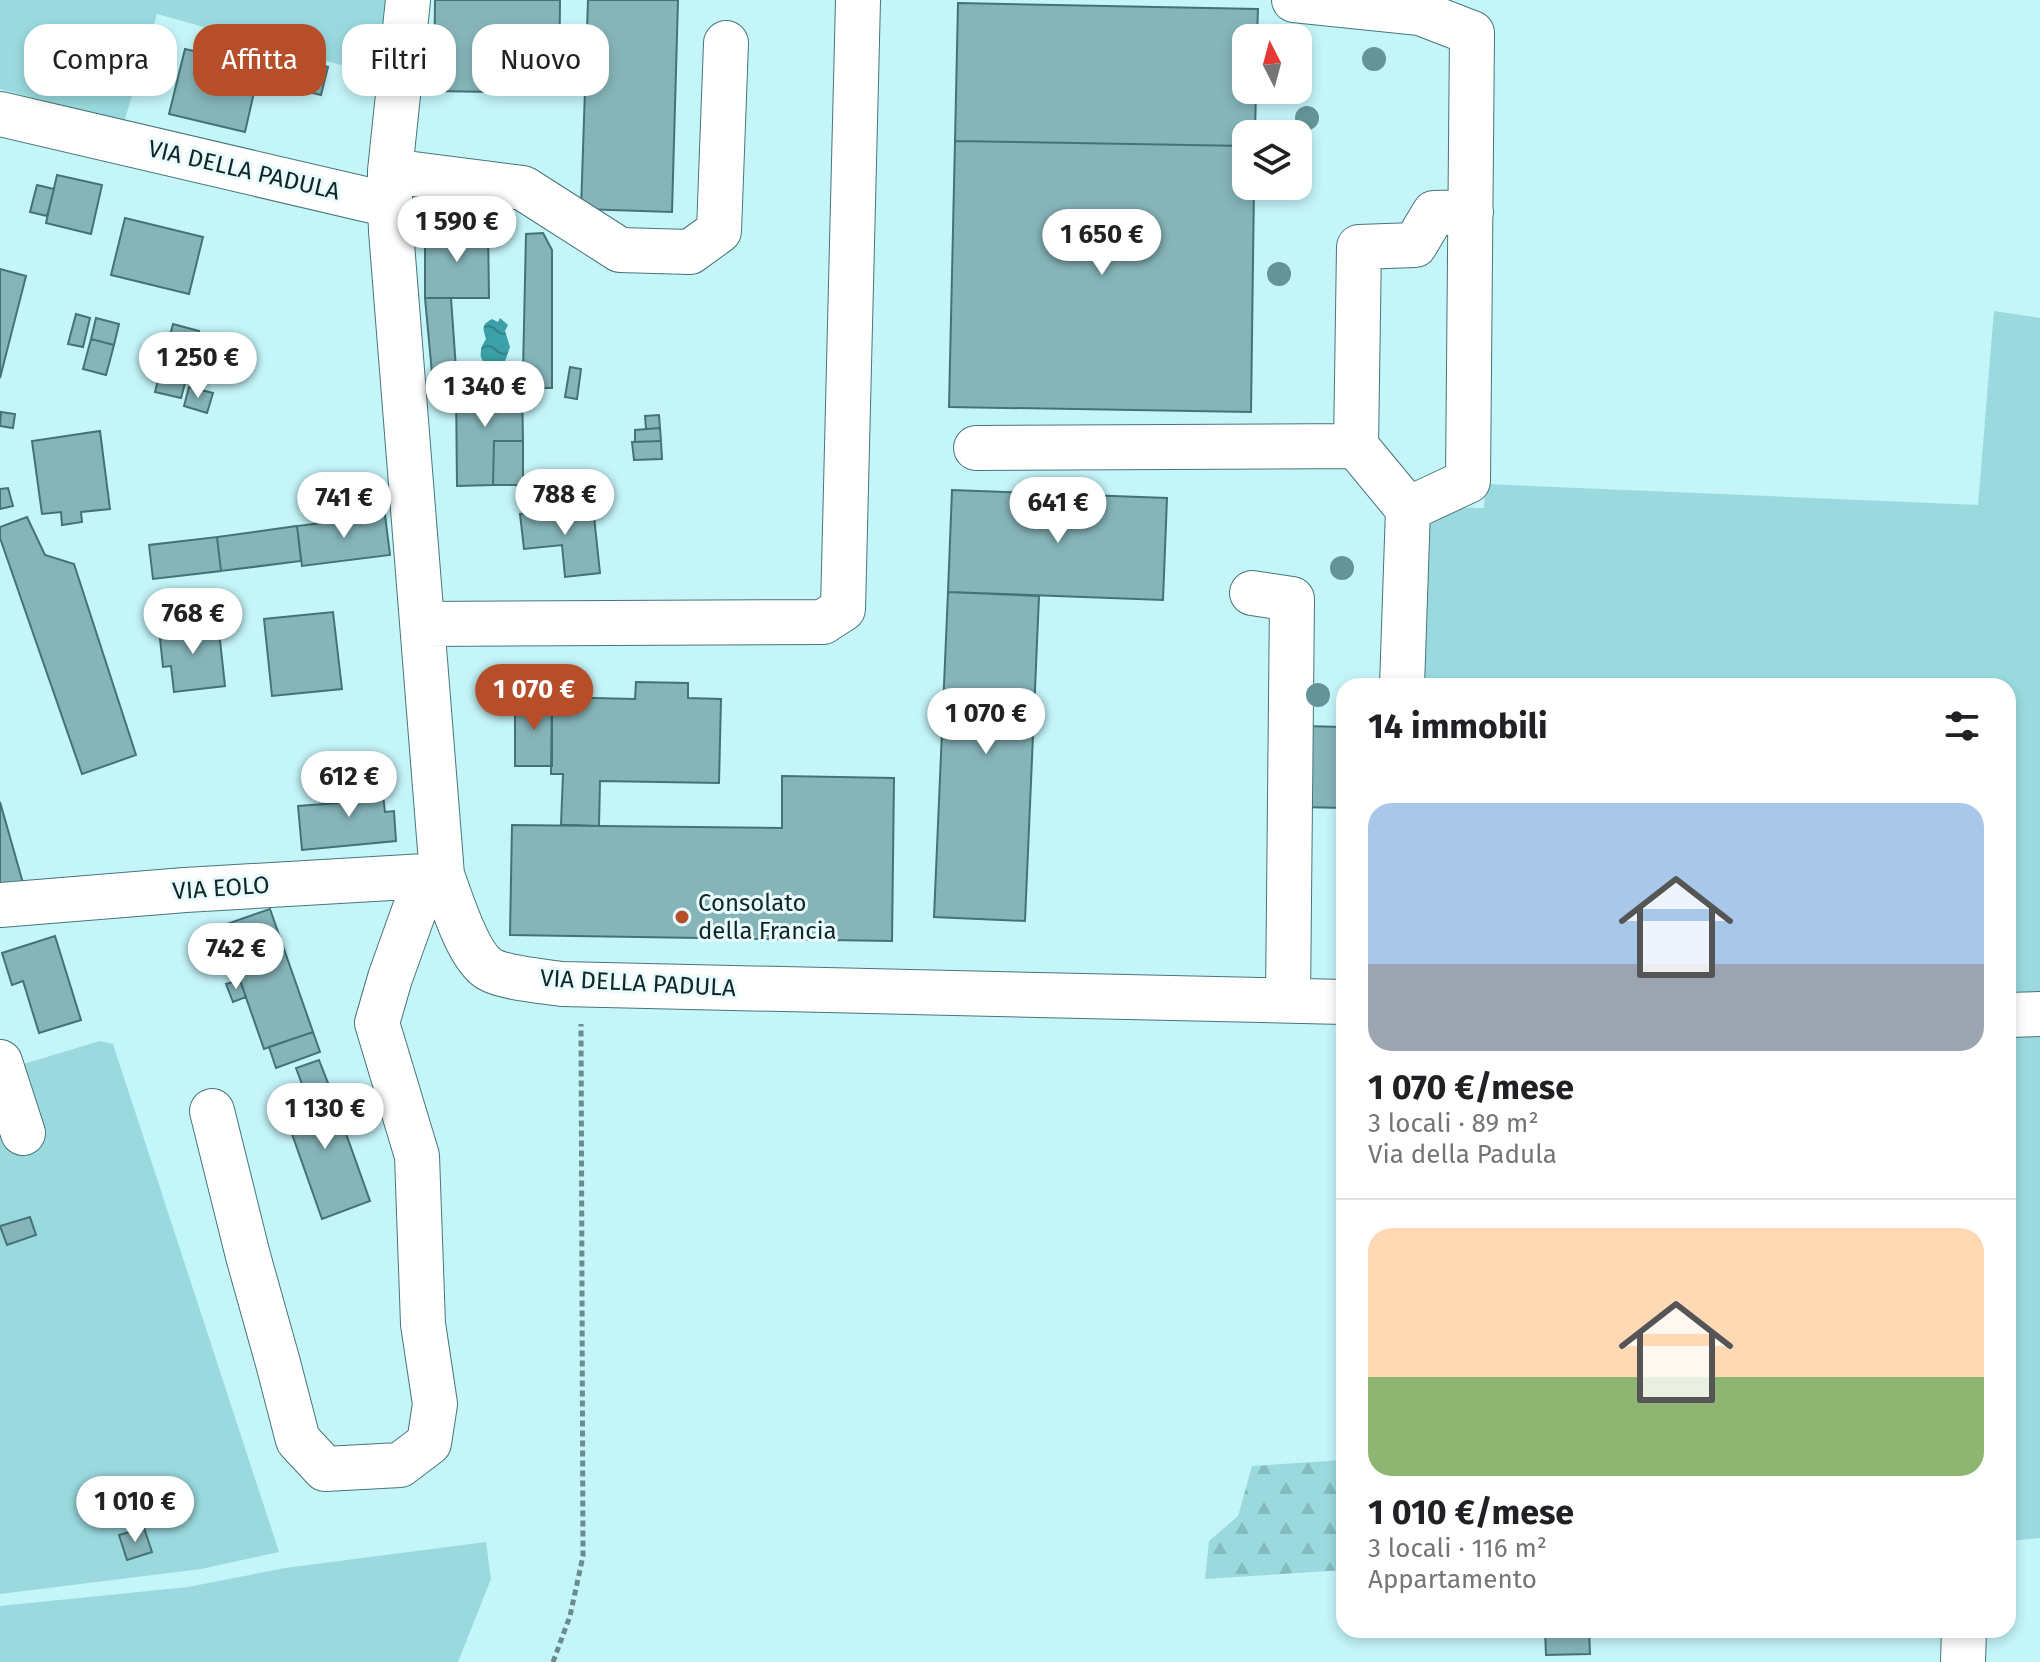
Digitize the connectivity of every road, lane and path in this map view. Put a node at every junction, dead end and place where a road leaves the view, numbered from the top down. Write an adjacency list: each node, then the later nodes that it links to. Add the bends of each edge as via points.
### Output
1 (408, 0): 6 (street)
2 (858, 0): 12 (street, via 843,609 823,622)
3 (1294, 0): 7 (street, via 1420,13 1472,33)
4 (726, 43): 6 (street, via 719,231 690,252 620,250 523,188)
5 (0, 114): 6 (street, VIA DELLA PADULA)
6 (390, 188): 12 (street, VIA DELLA PADULA)
7 (1471, 212): 8 (street, via 1434,213 1415,245 1359,247); 10 (street, via 1468,481)
8 (1356, 446): 9 (street); 10 (street)
9 (976, 448)
10 (1408, 509): 13 (street)
11 (1252, 593): 17 (street, via 1292,599)
12 (422, 624): 14 (street, VIA DELLA PADULA)
13 (1402, 678)
14 (442, 875): 15 (street, VIA EOLO); 16 (street, VIA DELLA PADULA, via 467,940 486,967); 22 (street, via 419,897 377,1023 417,1156 423,1324 435,1404 429,1443 400,1465 325,1469 298,1440)
15 (0, 905)
16 (581, 984): 17 (street, VIA DELLA PADULA); 25 (path, via 583,1556)
17 (1288, 1000): 18 (street, VIA DELLA PADULA)
18 (1336, 1002)
19 (2040, 1014): 20 (street)
20 (2016, 1015)
21 (0, 1062): 23 (street)
22 (212, 1111)
23 (23, 1133)
24 (1964, 1638): 26 (street)
25 (553, 1662)
26 (1963, 1662)

